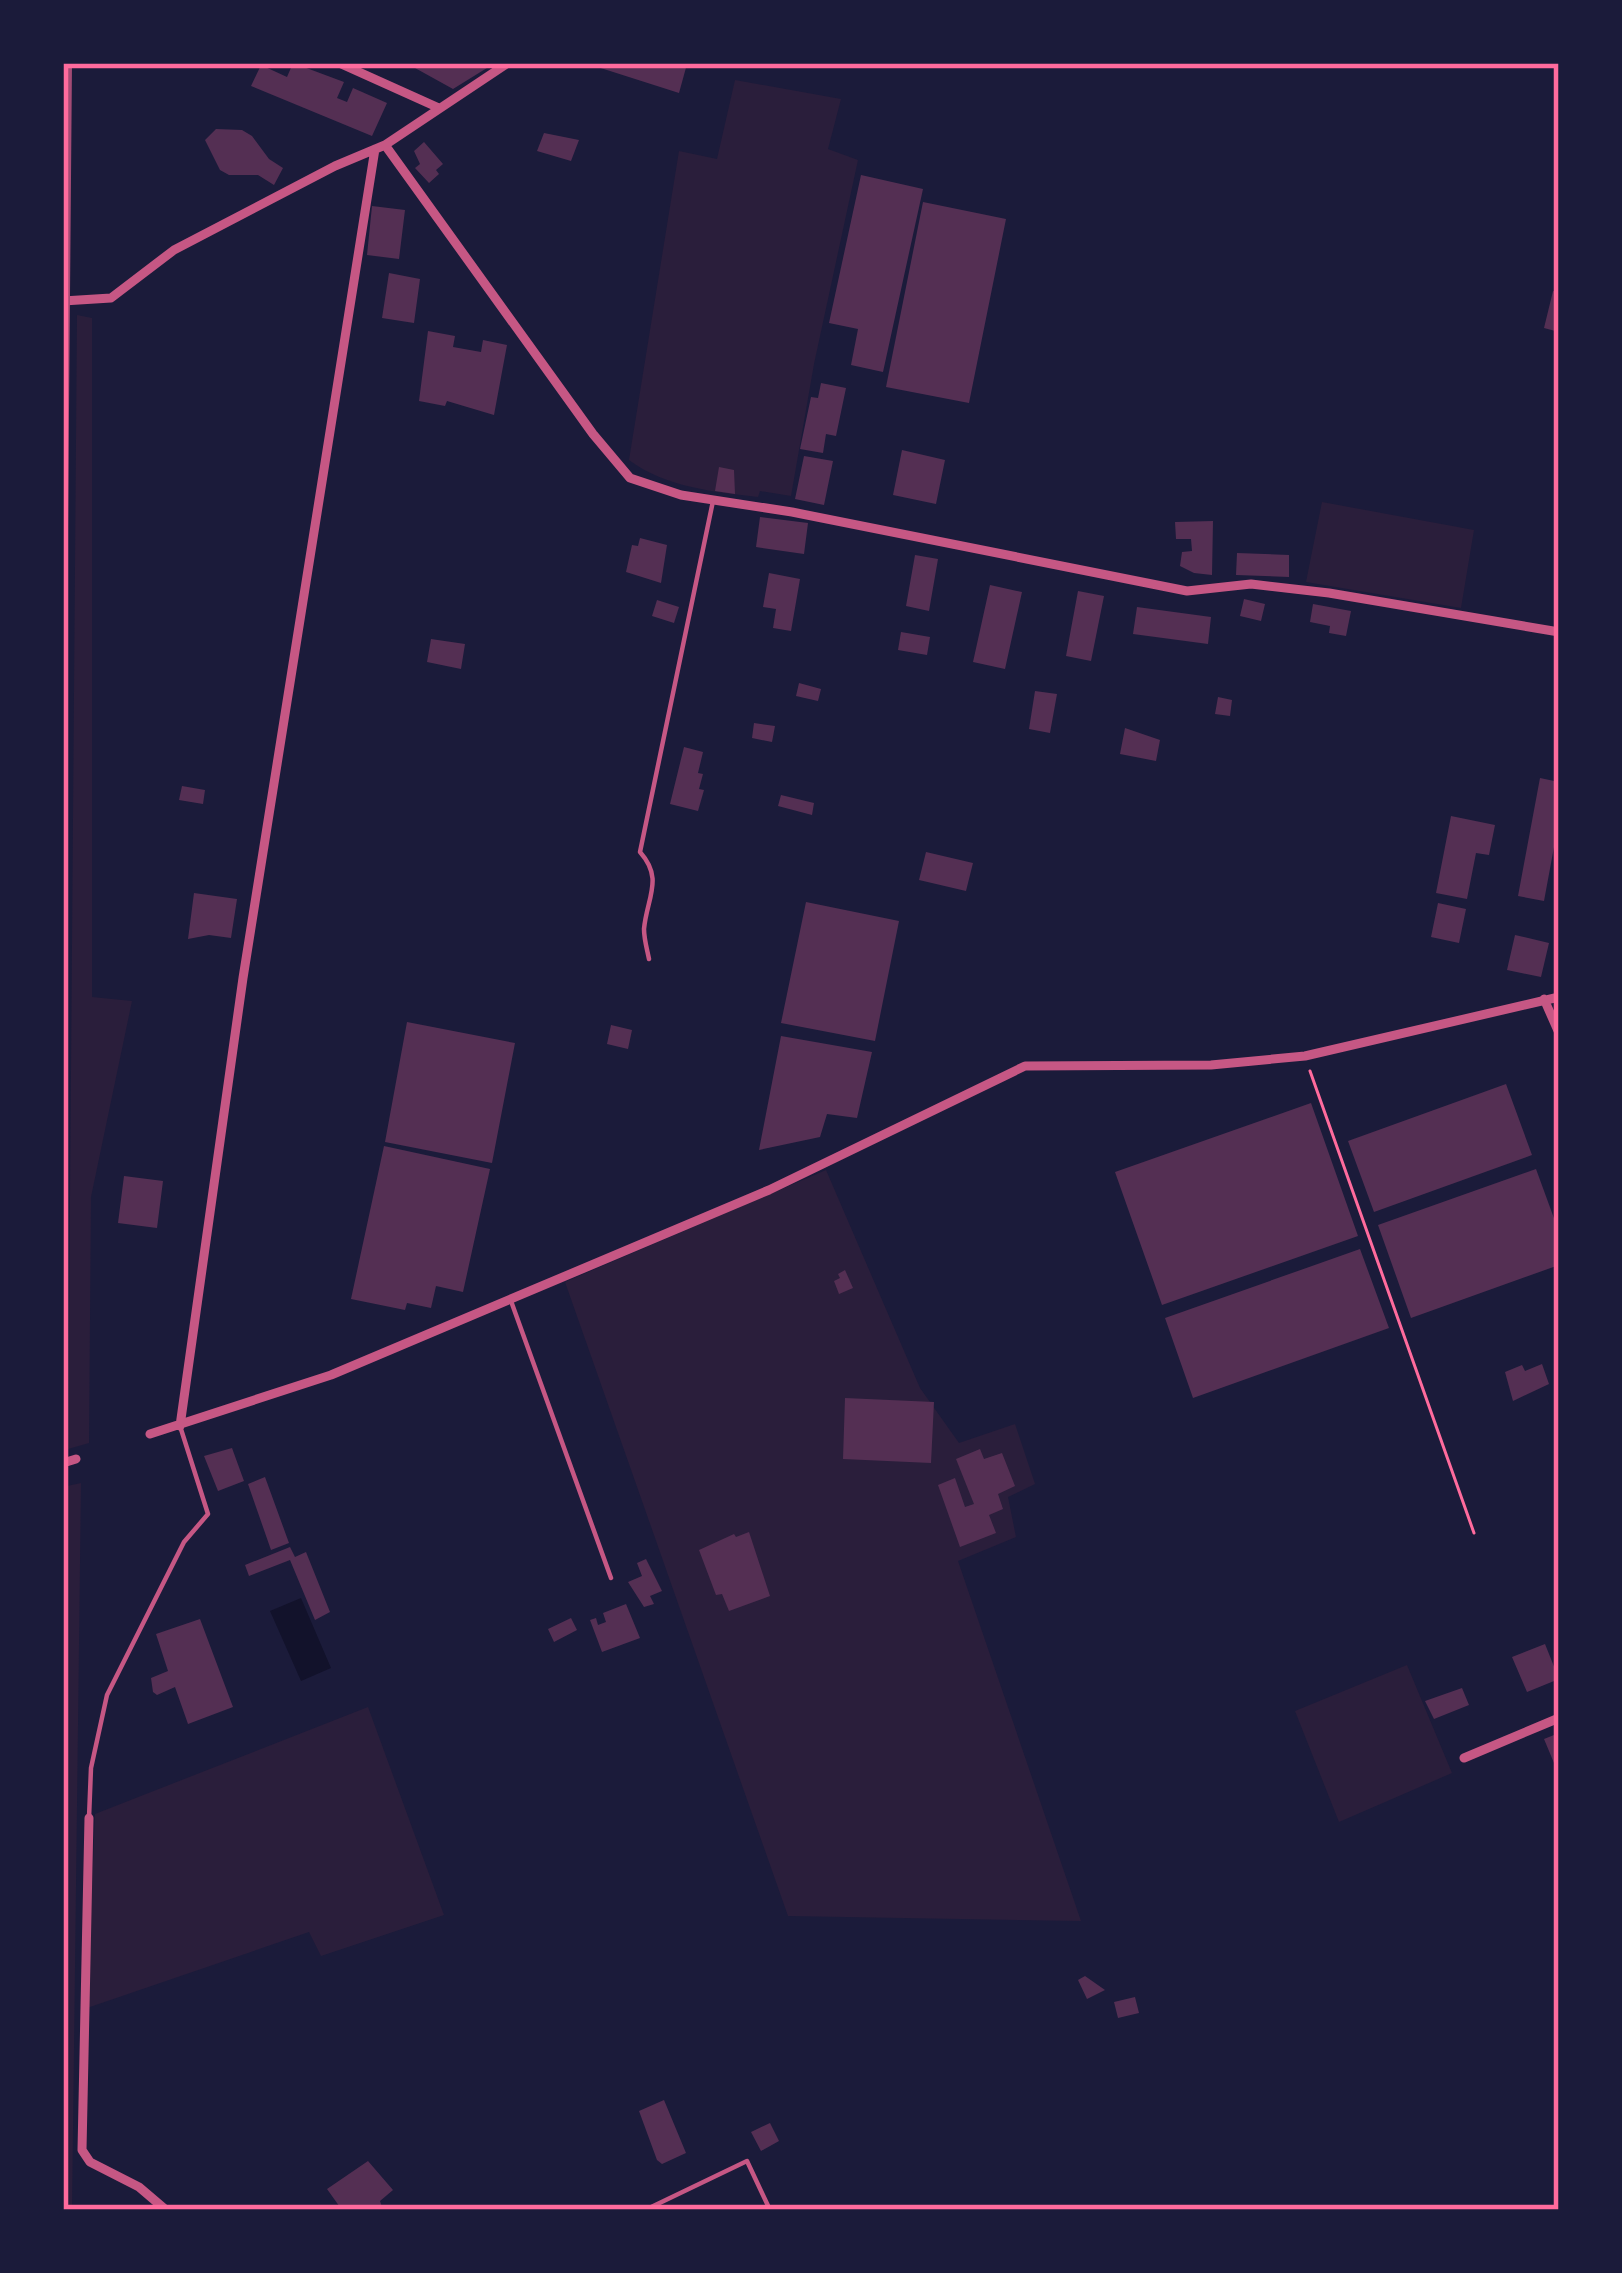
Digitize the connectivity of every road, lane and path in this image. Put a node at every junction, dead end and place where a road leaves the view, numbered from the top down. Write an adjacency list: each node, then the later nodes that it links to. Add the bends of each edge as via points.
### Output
1 (339, 63): 3 (street)
2 (508, 63): 3 (street)
3 (439, 108): 4 (street)
4 (380, 147): 5 (street, via 173,250 111,298); 6 (street, via 630,478); 14 (street, via 243,978)
5 (63, 301)
6 (713, 501): 7 (street, via 1187,591 1251,584); 8 (lane, via 640,852 654,878 644,934)
7 (1559, 632)
8 (649, 959)
9 (1559, 997): 10 (street)
10 (1544, 999): 11 (street); 12 (street)
11 (1559, 1033)
12 (1305, 1056): 13 (street, via 1024,1066 769,1190); 18 (path)
13 (510, 1297): 14 (street, via 331,1375); 19 (lane)
14 (180, 1426): 15 (street); 22 (lane, via 208,1514 184,1542 107,1696)
15 (150, 1434)
16 (76, 1459): 17 (street)
17 (63, 1463)
18 (1474, 1533)
19 (611, 1578)
20 (1559, 1718): 21 (street)
21 (1464, 1758)
22 (89, 1818): 23 (street, via 82,2150)
23 (166, 2210)
24 (645, 2210): 25 (lane, via 747,2161)
25 (770, 2210)

